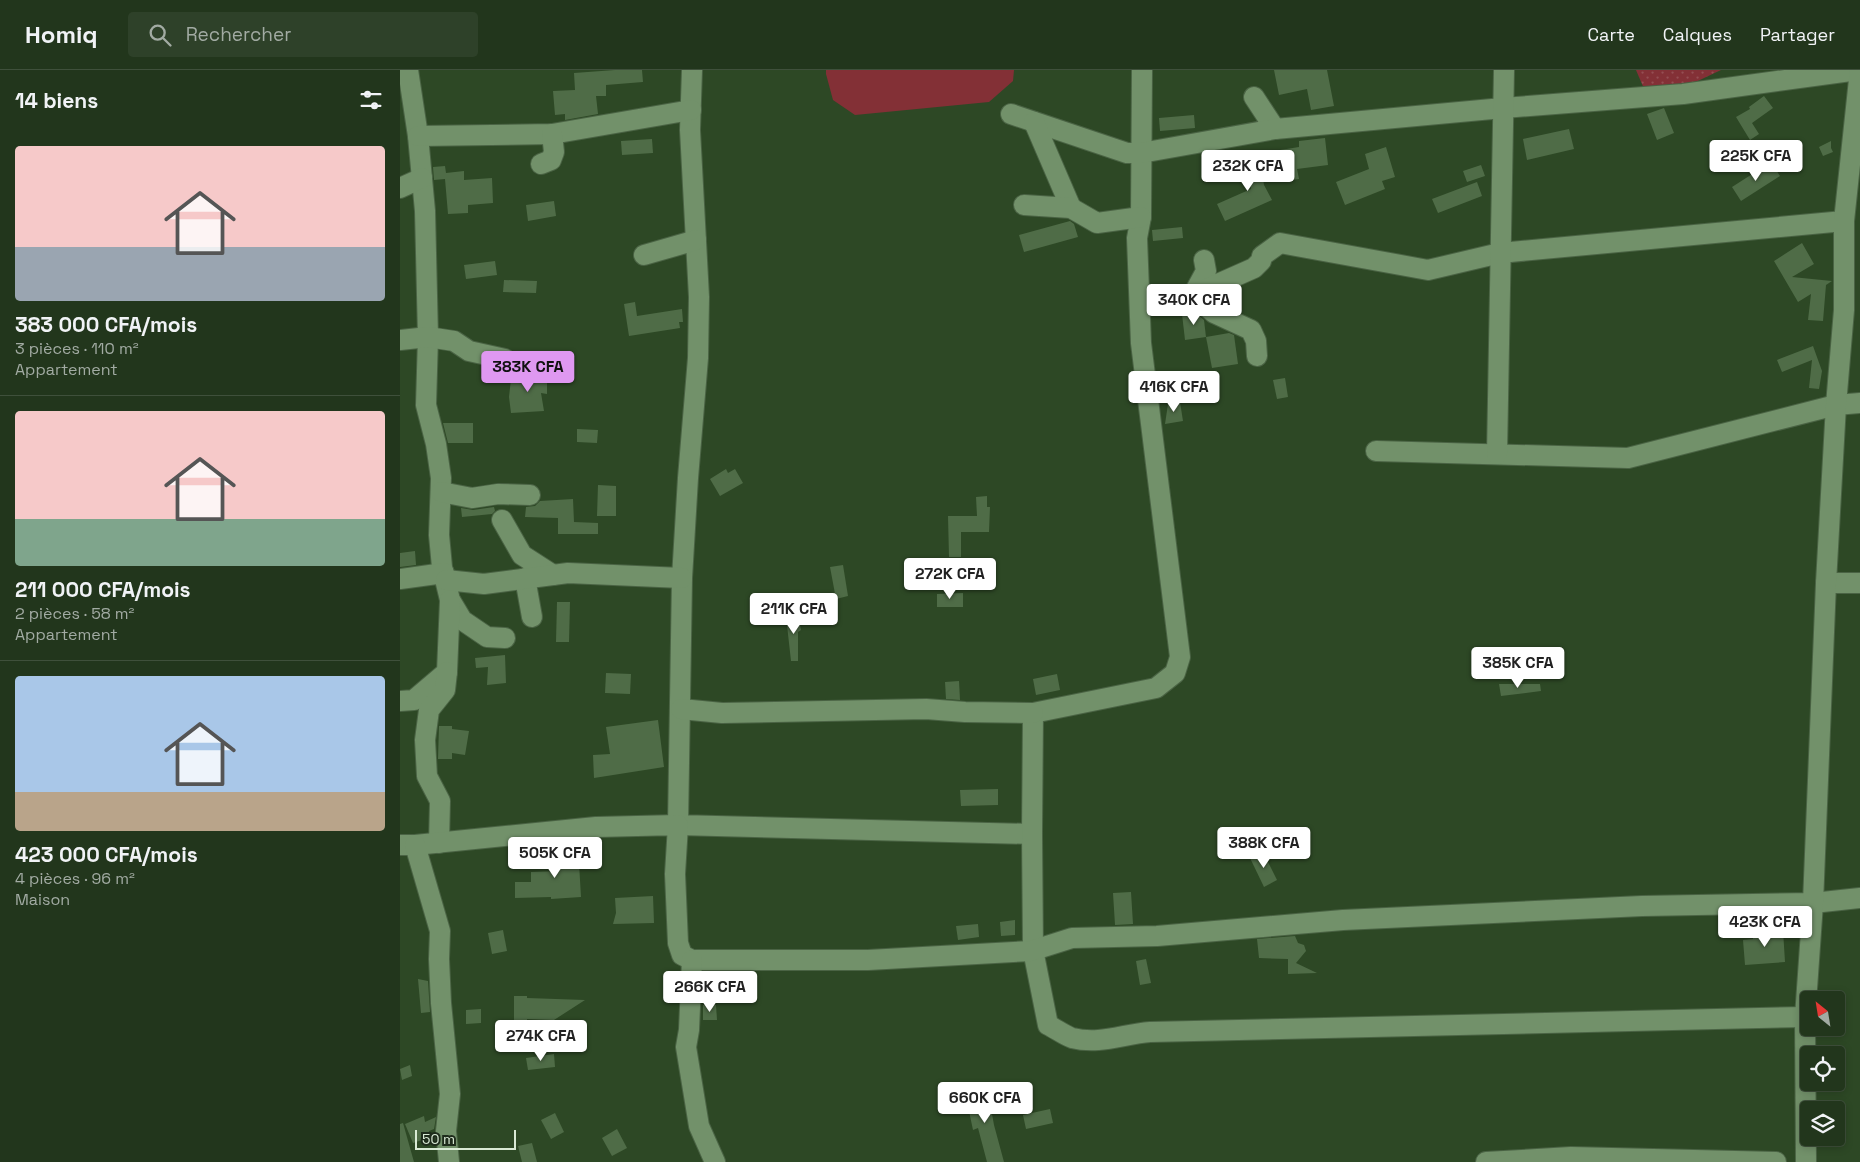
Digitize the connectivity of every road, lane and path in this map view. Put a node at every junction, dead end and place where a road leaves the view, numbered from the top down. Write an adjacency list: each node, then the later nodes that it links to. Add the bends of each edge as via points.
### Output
1 (408, 70): 13 (street)
2 (692, 70): 8 (street)
3 (1142, 70): 14 (street)
4 (1504, 70): 7 (street)
5 (1859, 70): 7 (street, via 1683,94); 21 (street)
6 (1254, 98): 11 (street)
7 (1503, 108): 11 (street); 23 (street)
8 (691, 110): 12 (street); 22 (street)
9 (1010, 114): 10 (street)
10 (1034, 122): 14 (street, via 1127,153); 19 (street)
11 (1275, 129): 14 (street)
12 (552, 134): 13 (street); 15 (street, via 554,152 551,160)
13 (418, 136): 16 (street)
14 (1141, 153): 20 (street)
15 (541, 164)
16 (422, 178): 17 (street); 27 (street)
17 (400, 188)
18 (1024, 205): 19 (street)
19 (1071, 208): 20 (street, via 1097,223)
20 (1141, 217): 51 (street, via 1137,238 1141,343 1180,657 1175,673 1156,688)
21 (1844, 221): 23 (street); 32 (street, via 1844,310)
22 (696, 240): 24 (street); 41 (street, via 698,358)
23 (1500, 253): 26 (street, via 1428,270 1280,243 1262,256 1254,268); 34 (street)
24 (644, 255)
25 (1204, 260): 26 (street, via 1206,271)
26 (1193, 295): 29 (street, via 1214,313 1251,330)
27 (428, 337): 28 (street); 30 (street, via 454,341 469,351); 35 (street, via 426,405 436,444)
28 (400, 340)
29 (1257, 356)
30 (505, 358)
31 (1860, 403): 32 (street)
32 (1836, 404): 34 (street, via 1628,458); 43 (street)
33 (1376, 451): 34 (street)
34 (1497, 454)
35 (441, 492): 36 (street, via 472,498 498,494); 39 (street, via 439,534)
36 (530, 495)
37 (502, 520): 38 (street, via 522,555)
38 (553, 575): 40 (street); 41 (street)
39 (445, 577): 40 (street, via 484,584); 42 (street); 45 (street)
40 (525, 578): 46 (street)
41 (682, 578): 50 (street)
42 (400, 579)
43 (1826, 583): 44 (street); 57 (street)
44 (1860, 583)
45 (450, 600): 47 (street, via 462,620 487,637); 48 (street)
46 (532, 617)
47 (504, 638)
48 (447, 672): 49 (street, via 414,700); 54 (street, via 445,690 429,710 425,740 427,776 440,801)
49 (400, 701)
50 (681, 709): 51 (street, via 722,713 926,709); 52 (street)
51 (1033, 713): 53 (street)
52 (678, 825): 53 (street); 54 (street, via 596,827); 59 (street, via 675,874 678,943 682,955)
53 (1032, 834): 58 (street)
54 (439, 843): 55 (street)
55 (408, 845): 63 (street, via 440,931 441,1003 450,1094 446,1131)
56 (1860, 898): 57 (street)
57 (1814, 903): 58 (street, via 1642,906 1343,920 1156,936 1072,938); 60 (street)
58 (1033, 950): 59 (street, via 868,960); 61 (street, via 1048,1025 1072,1038 1105,1040 1150,1032)
59 (692, 960): 64 (street, via 686,1047 698,1126)
60 (1807, 991)
61 (1800, 1017)
62 (1805, 1036): 67 (street)
63 (449, 1162)
64 (715, 1162)
65 (1486, 1162): 66 (street, via 1572,1157)
66 (1776, 1162)
67 (1806, 1162)

